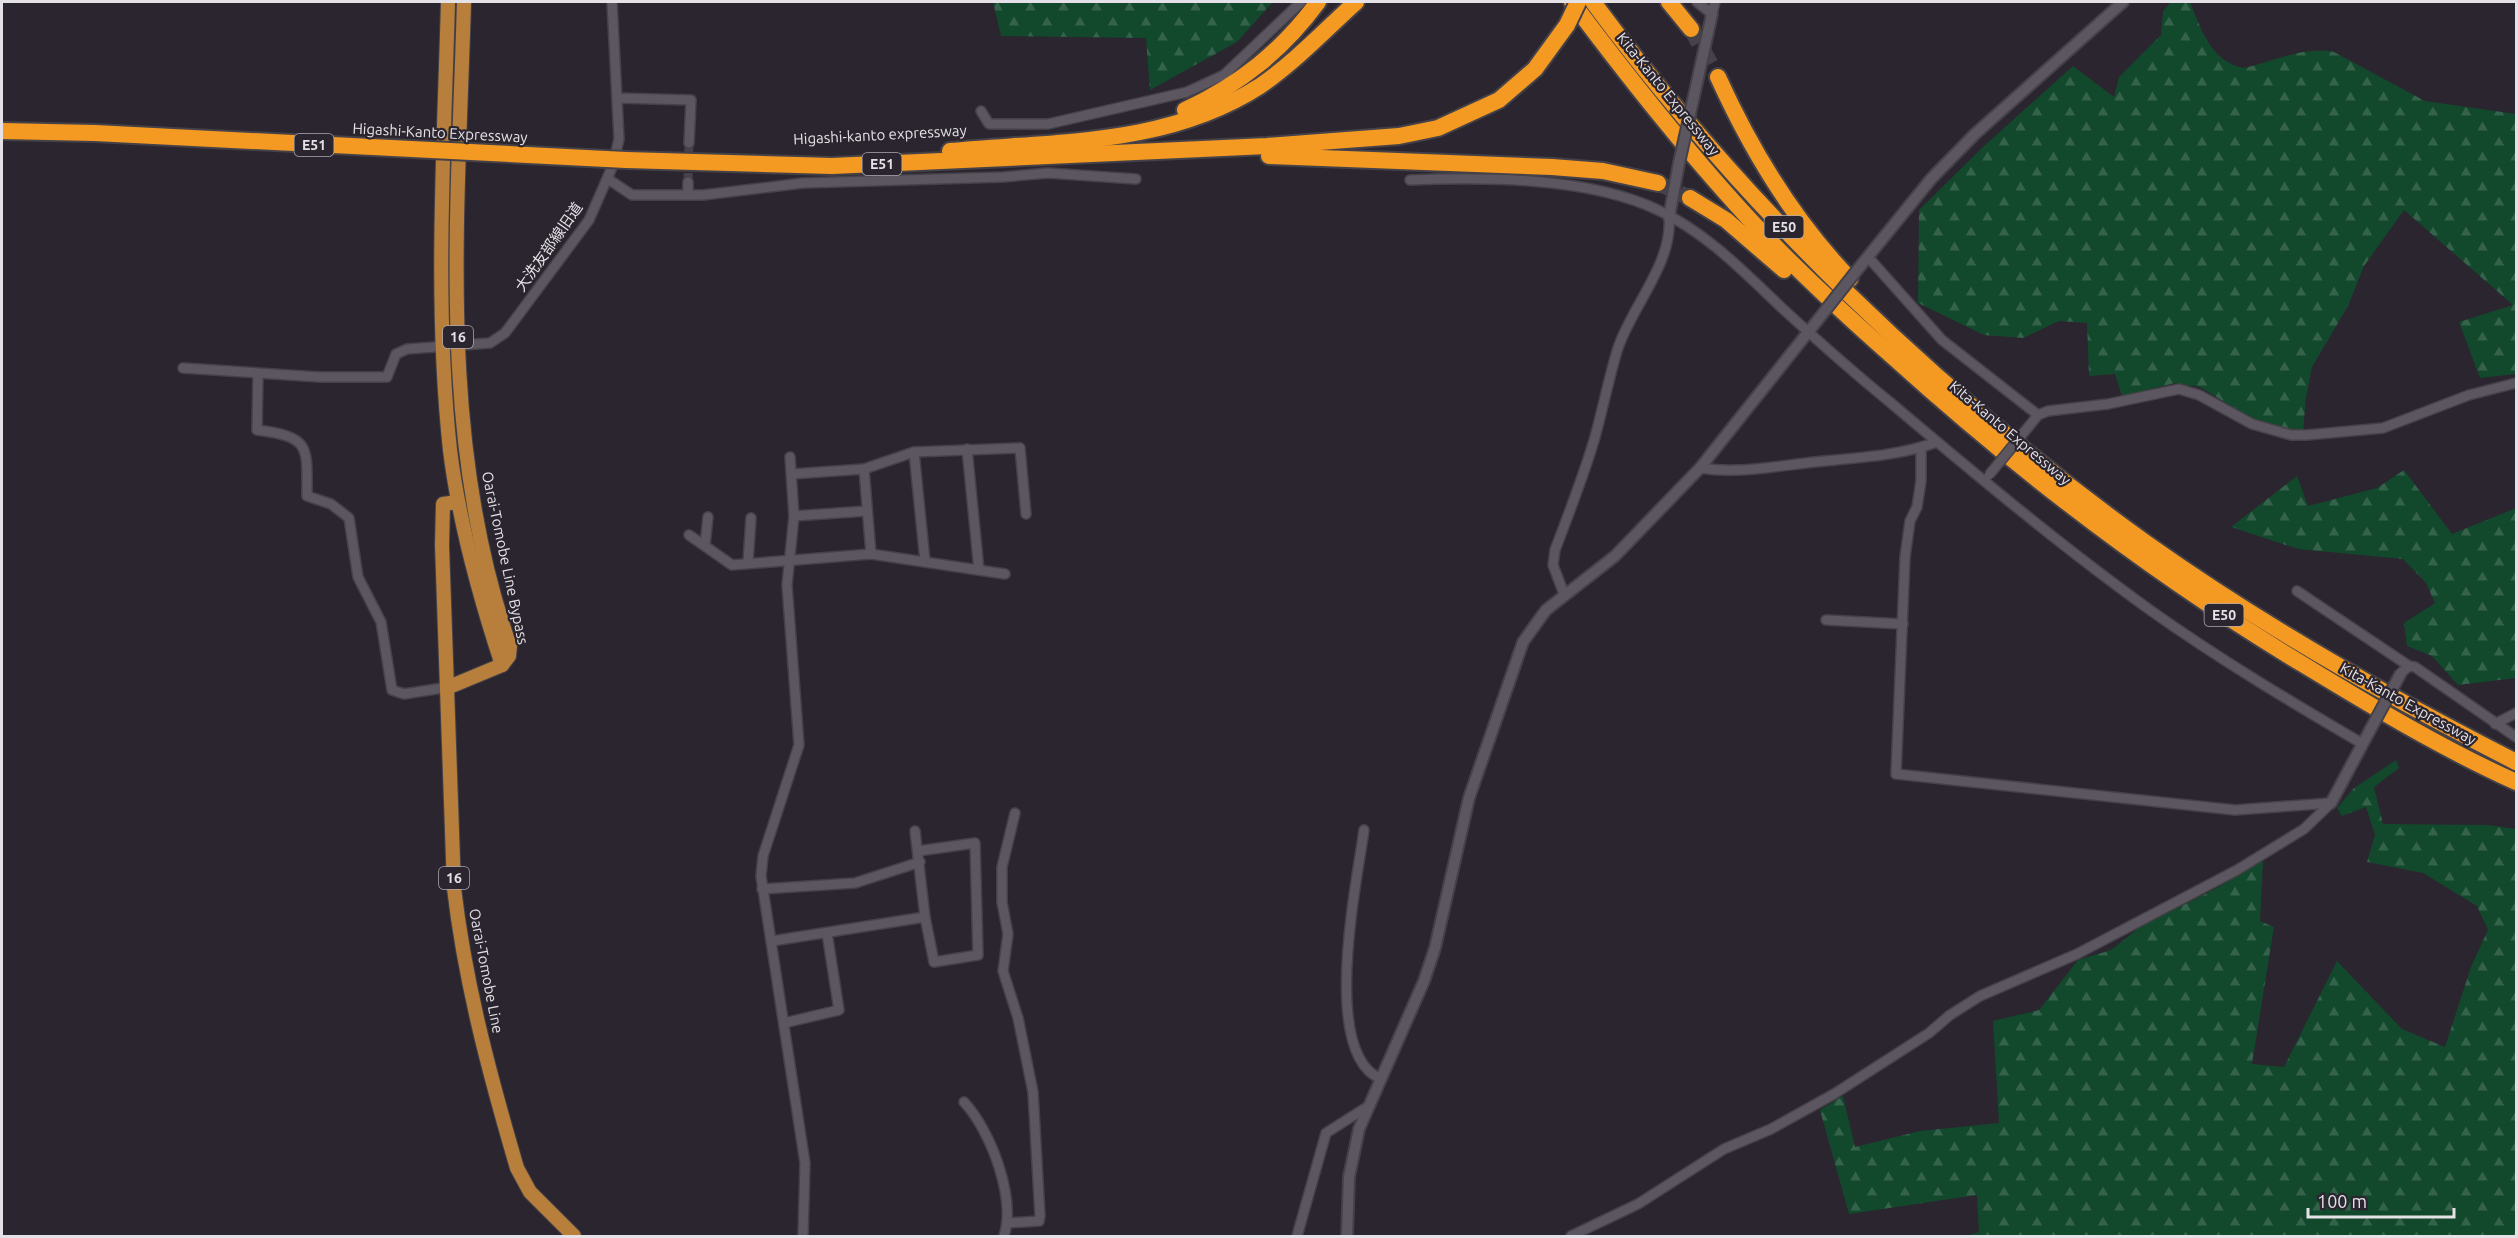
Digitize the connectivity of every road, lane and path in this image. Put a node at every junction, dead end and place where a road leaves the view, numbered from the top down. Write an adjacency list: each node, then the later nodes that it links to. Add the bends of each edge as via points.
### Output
1 (448, 2): 33 (main road, Oarai-Tomobe Line Bypass / 16, via 440,283)
2 (464, 2): 34 (main road, Oarai-Tomobe Line Bypass / 16, via 456,286)
3 (612, 2): 17 (street, 大洗友部線旧道)
4 (1301, 2): 18 (street, via 1224,75 1187,92 1048,124 989,124)
5 (1318, 2): 21 (highway, via 1275,52 1236,83 1204,101 1132,128)
6 (1356, 2): 21 (highway, via 1282,70 1220,107 1137,134)
7 (1572, 2): 38 (highway, Kita-Kanto Expressway / E50, via 1653,107 1770,241)
8 (1578, 2): 21 (highway, bridge, via 1550,52 1518,86 1481,110 1430,130 1344,142)
9 (1593, 2): 40 (highway, Kita-Kanto Expressway / E50, via 1660,87 1796,241 1872,316)
10 (1669, 2): 15 (highway)
11 (1697, 2): 14 (street)
12 (1715, 2): 14 (street)
13 (2123, 2): 31 (street, via 1975,134 1931,179)
14 (1712, 14): 30 (street, bridge)
15 (1691, 29)
16 (1718, 77): 40 (highway, via 1758,158 1814,237 1871,302)
17 (617, 98): 20 (street, via 691,100); 23 (street, 大洗友部線旧道, via 619,139)
18 (981, 111)
19 (2, 131): 22 (highway, Higashi-Kanto Expressway / E51, bridge)
20 (690, 143)
21 (1042, 150): 22 (highway, Higashi-kanto expressway / E51, via 721,162); 27 (highway, via 1477,163 1603,171)
22 (626, 160)
23 (608, 179): 28 (street, via 632,195); 34 (street, 大洗友部線旧道, via 588,220 505,333 490,343)
24 (1136, 179): 28 (street, via 1031,174 803,183)
25 (1410, 180): 30 (street, via 1484,178 1543,183 1613,196)
26 (688, 182): 28 (street)
27 (1658, 183)
28 (688, 195)
29 (1690, 198): 38 (highway, via 1726,220 1854,334)
30 (1669, 217): 32 (street, via 1717,248); 65 (street, via 1670,226 1656,271 1618,349 1594,438 1555,550 1553,564)
31 (1868, 257): 32 (street, bridge); 39 (street, via 1942,340)
32 (1811, 329): 41 (street); 46 (street)
33 (442, 345): 34 (street, 大洗友部線旧道); 36 (street, 大洗友部線旧道, via 396,354 387,377); 50 (main road, Oarai-Tomobe Line Bypass / 16)
34 (458, 345): 68 (main road, Oarai-Tomobe Line Bypass / 16, via 465,447 476,517 510,646)
35 (183, 369): 36 (street)
36 (258, 374): 70 (street, via 257,430 297,440 305,450 307,496 331,504 349,518 358,577 381,622 392,690 404,694)
37 (2517, 382): 39 (street, via 2488,388 2383,428 2307,435 2291,435 2252,424 2199,395 2179,389 2108,404 2059,409)
38 (1954, 413): 76 (highway, Kita-Kanto Expressway / E50, via 2046,488 2200,599 2348,692)
39 (2036, 417): 49 (street, bridge)
40 (2000, 430): 75 (highway, Kita-Kanto Expressway / E50, via 2146,543 2283,634 2421,713)
41 (1937, 442): 42 (street); 49 (street)
42 (1921, 448): 46 (street, via 1745,470); 67 (street, via 1921,481 1905,557)
43 (967, 449): 44 (street); 52 (street, via 1020,448); 62 (street)
44 (914, 452): 47 (street); 60 (street)
45 (790, 457): 48 (street)
46 (1700, 468): 65 (street, via 1615,556)
47 (864, 469): 48 (street); 51 (street)
48 (792, 474): 53 (street)
49 (1987, 478): 74 (street, via 2045,530 2151,611)
50 (458, 502): 68 (main road, Oarai-Tomobe Line Bypass / 16); 70 (main road, Oarai-Tomobe Line / 16, via 443,504)
51 (867, 512): 53 (street); 58 (street)
52 (1026, 514)
53 (794, 516): 59 (street)
54 (708, 517): 57 (street)
55 (751, 518): 61 (street)
56 (688, 535): 57 (street)
57 (705, 545): 61 (street, via 732,565)
58 (871, 554): 59 (street); 60 (street)
59 (791, 559): 61 (street); 83 (street, via 788,585 799,745 764,856)
60 (925, 561): 62 (street)
61 (748, 562)
62 (979, 570): 63 (street)
63 (1005, 574)
64 (2297, 591): 69 (street)
65 (1564, 594): 88 (street, via 1538,619 1516,656 1464,815 1436,948)
66 (1826, 620): 67 (street)
67 (1903, 624): 77 (street, via 1896,774 2235,810)
68 (502, 665): 70 (main road)
69 (2405, 669): 72 (street, via 2415,667); 74 (street, bridge)
70 (449, 687): 92 (main road, Oarai-Tomobe Line / 16, via 454,888 469,983 516,1168 534,1197)
71 (2517, 713): 72 (street)
72 (2495, 724): 73 (street)
73 (2517, 737)
74 (2363, 744): 77 (street)
75 (2517, 762)
76 (2517, 782)
77 (2331, 803): 97 (street, via 2304,829 2236,870 2077,954 1980,996 1842,1089 1772,1129 1724,1149 1638,1204)
78 (1015, 813): 91 (street, via 1002,867 1002,902 1008,934 1003,971 1018,1018 1033,1092 1040,1216 1033,1223)
79 (1364, 830): 88 (street, via 1349,942 1346,1014 1362,1061 1370,1075)
80 (915, 831): 81 (street)
81 (918, 851): 82 (street); 84 (street, via 975,843 978,955 934,962)
82 (920, 862): 83 (street, via 855,883); 84 (street)
83 (762, 889): 86 (street)
84 (925, 917): 85 (street)
85 (827, 933): 86 (street); 87 (street, via 839,1011)
86 (772, 941): 87 (street)
87 (784, 1023): 93 (street, via 805,1163)
88 (1381, 1079): 90 (street)
89 (964, 1102): 91 (street, via 980,1126 1005,1183)
90 (1367, 1107): 95 (street, via 1326,1133); 96 (street, via 1349,1177)
91 (1008, 1223): 94 (street)
92 (574, 1236)
93 (803, 1236)
94 (1004, 1236)
95 (1297, 1236)
96 (1347, 1236)
97 (1571, 1236)

